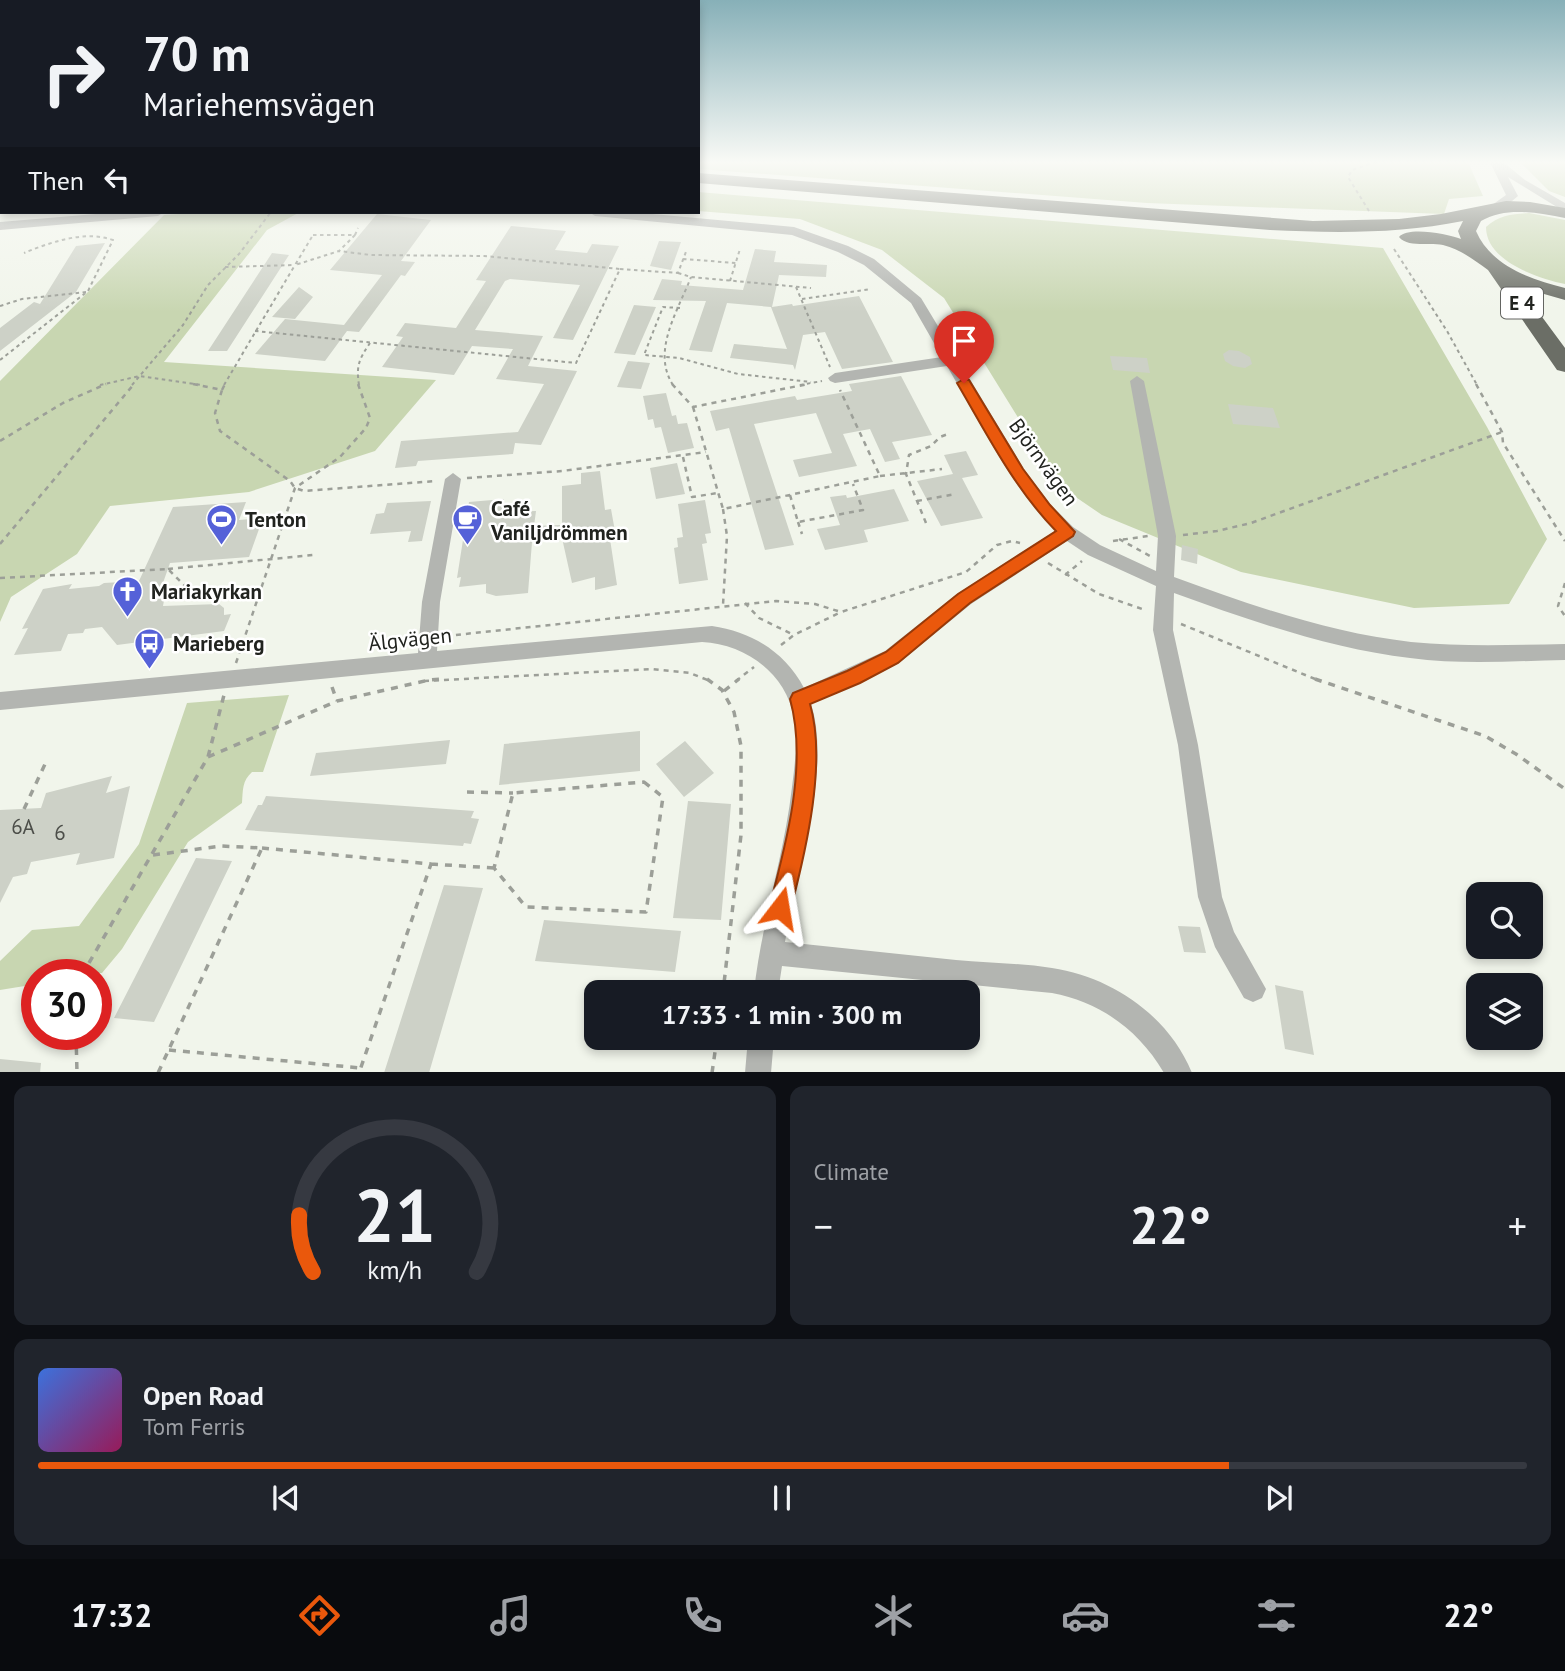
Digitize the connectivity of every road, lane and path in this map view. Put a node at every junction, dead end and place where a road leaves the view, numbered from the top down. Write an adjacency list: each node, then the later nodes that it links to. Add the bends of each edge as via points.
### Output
1 (1039, 212): 16 (highway, via 1420,237 1458,244)
2 (1125, 212): 3 (highway, via 1349,227 1431,223)
3 (1481, 212)
4 (1486, 212): 16 (highway, E 4, via 1473,218 1467,231)
5 (135, 214): 8 (street)
6 (269, 214): 20 (path)
7 (617, 214): 37 (street, Björnvägen, via 794,231 844,249 869,262 916,301)
8 (0, 226)
9 (358, 228): 10 (path)
10 (355, 235): 14 (path); 19 (path, via 313,235)
11 (687, 249): 17 (path)
12 (740, 249): 18 (path)
13 (1394, 249): 45 (path, via 1447,331)
14 (339, 251): 19 (path); 21 (path, via 484,256)
15 (24, 254): 28 (path, via 41,245 110,237 112,246)
16 (1485, 257): 29 (highway, E 4, via 1525,281); 38 (highway, E 4)
17 (683, 258): 18 (path); 22 (path)
18 (736, 263): 24 (path)
19 (295, 265): 20 (path); 33 (path)
20 (224, 267): 39 (path)
21 (620, 269): 22 (path); 34 (path, via 576,363)
22 (678, 273): 23 (path)
23 (691, 277): 24 (path); 32 (path)
24 (730, 281): 25 (path)
25 (796, 287): 26 (path); 30 (path)
26 (811, 288)
27 (871, 289): 30 (path)
28 (86, 292): 31 (path); 36 (path)
29 (1565, 294)
30 (802, 299): 40 (path)
31 (0, 306)
32 (680, 308): 35 (path); 35 (path, via 663,307 644,355)
33 (254, 331): 34 (path); 43 (path)
34 (370, 342): 55 (path, via 356,369 370,418 366,428 346,453)
35 (662, 357): 42 (path, via 738,374); 44 (path, via 666,373)
36 (0, 360)
37 (950, 361): 40 (street); 63 (street, Björnvägen, via 1018,473)
38 (1565, 365)
39 (138, 377): 43 (path); 47 (path, via 80,395); 68 (path)
40 (835, 378): 42 (path); 52 (path)
41 (1137, 381): 65 (street)
42 (815, 382): 44 (path)
43 (222, 390): 55 (path, via 215,413 220,431)
44 (693, 407): 48 (path)
45 (1502, 432): 65 (path, via 1234,527); 67 (path, via 1503,443)
46 (948, 433): 51 (path, via 909,456)
47 (0, 441)
48 (706, 452): 49 (path); 56 (path)
49 (683, 456): 53 (path); 56 (path, via 692,496)
50 (942, 469): 51 (path)
51 (906, 474): 52 (path); 59 (path)
52 (880, 476): 54 (path)
53 (453, 480): 55 (path); 84 (street)
54 (853, 483): 58 (path); 61 (path, via 863,510)
55 (295, 488): 72 (path)
56 (718, 493): 60 (path)
57 (956, 494): 59 (path)
58 (790, 495): 60 (path); 61 (path)
59 (917, 501): 62 (path)
60 (723, 509): 80 (path, via 727,536)
61 (798, 522): 64 (path)
62 (926, 523)
63 (1067, 532): 69 (street, Björnvägen); 71 (street)
64 (802, 534)
65 (1167, 536): 66 (path); 74 (street)
66 (1119, 539): 69 (path); 74 (path)
67 (1565, 541)
68 (0, 544)
69 (1094, 550): 74 (street, Björnvägen); 75 (path)
70 (313, 555): 72 (path)
71 (1037, 555): 75 (path); 79 (path, via 1014,541 1005,541 966,572 841,612 799,601); 88 (street, via 964,598 892,657)
72 (271, 559): 73 (path); 78 (path)
73 (168, 569): 76 (path); 78 (path, via 192,593)
74 (1165, 574): 81 (street); 85 (street, Björnvägen, via 1231,606 1350,639 1464,654)
75 (1065, 575): 81 (path, via 1099,594)
76 (0, 578)
77 (1565, 583): 82 (path, via 1558,606)
78 (262, 588): 87 (path)
79 (745, 603): 80 (path); 83 (path, via 760,618)
80 (723, 605): 84 (path)
81 (1162, 616): 92 (path, via 1274,666 1486,737); 104 (street, via 1188,745 1210,897 1224,938)
82 (1565, 616)
83 (794, 635)
84 (428, 637): 86 (street)
85 (1565, 652)
86 (427, 660): 87 (street, Älgvägen); 88 (street, Älgvägen, via 716,635 736,639 763,654)
87 (229, 679): 89 (street, Älgvägen); 90 (path)
88 (799, 699): 100 (street, via 806,738 802,804)
89 (0, 701)
90 (208, 757): 97 (path); 102 (path, via 337,701 429,680 652,669 679,670 705,678 731,701 743,770)
91 (46, 762): 95 (path)
92 (1565, 789)
93 (467, 792): 94 (path)
94 (513, 793): 99 (path); 99 (path, via 644,782 663,797 646,912 526,907)
95 (24, 809)
96 (262, 848): 97 (path, via 211,846); 98 (path); 106 (path)
97 (152, 856): 101 (path)
98 (431, 864): 99 (path); 109 (path)
99 (494, 868)
100 (770, 953): 103 (street); 114 (street, via 1054,979 1096,993 1128,1011 1155,1038)
101 (91, 959)
102 (724, 980)
103 (767, 980)
104 (1253, 989)
105 (76, 1050): 110 (path)
106 (168, 1050): 109 (path); 111 (path)
107 (715, 1050): 112 (path)
108 (760, 1050): 113 (street)
109 (360, 1070)
110 (77, 1072)
111 (158, 1072)
112 (712, 1072)
113 (758, 1072)
114 (1178, 1072)

